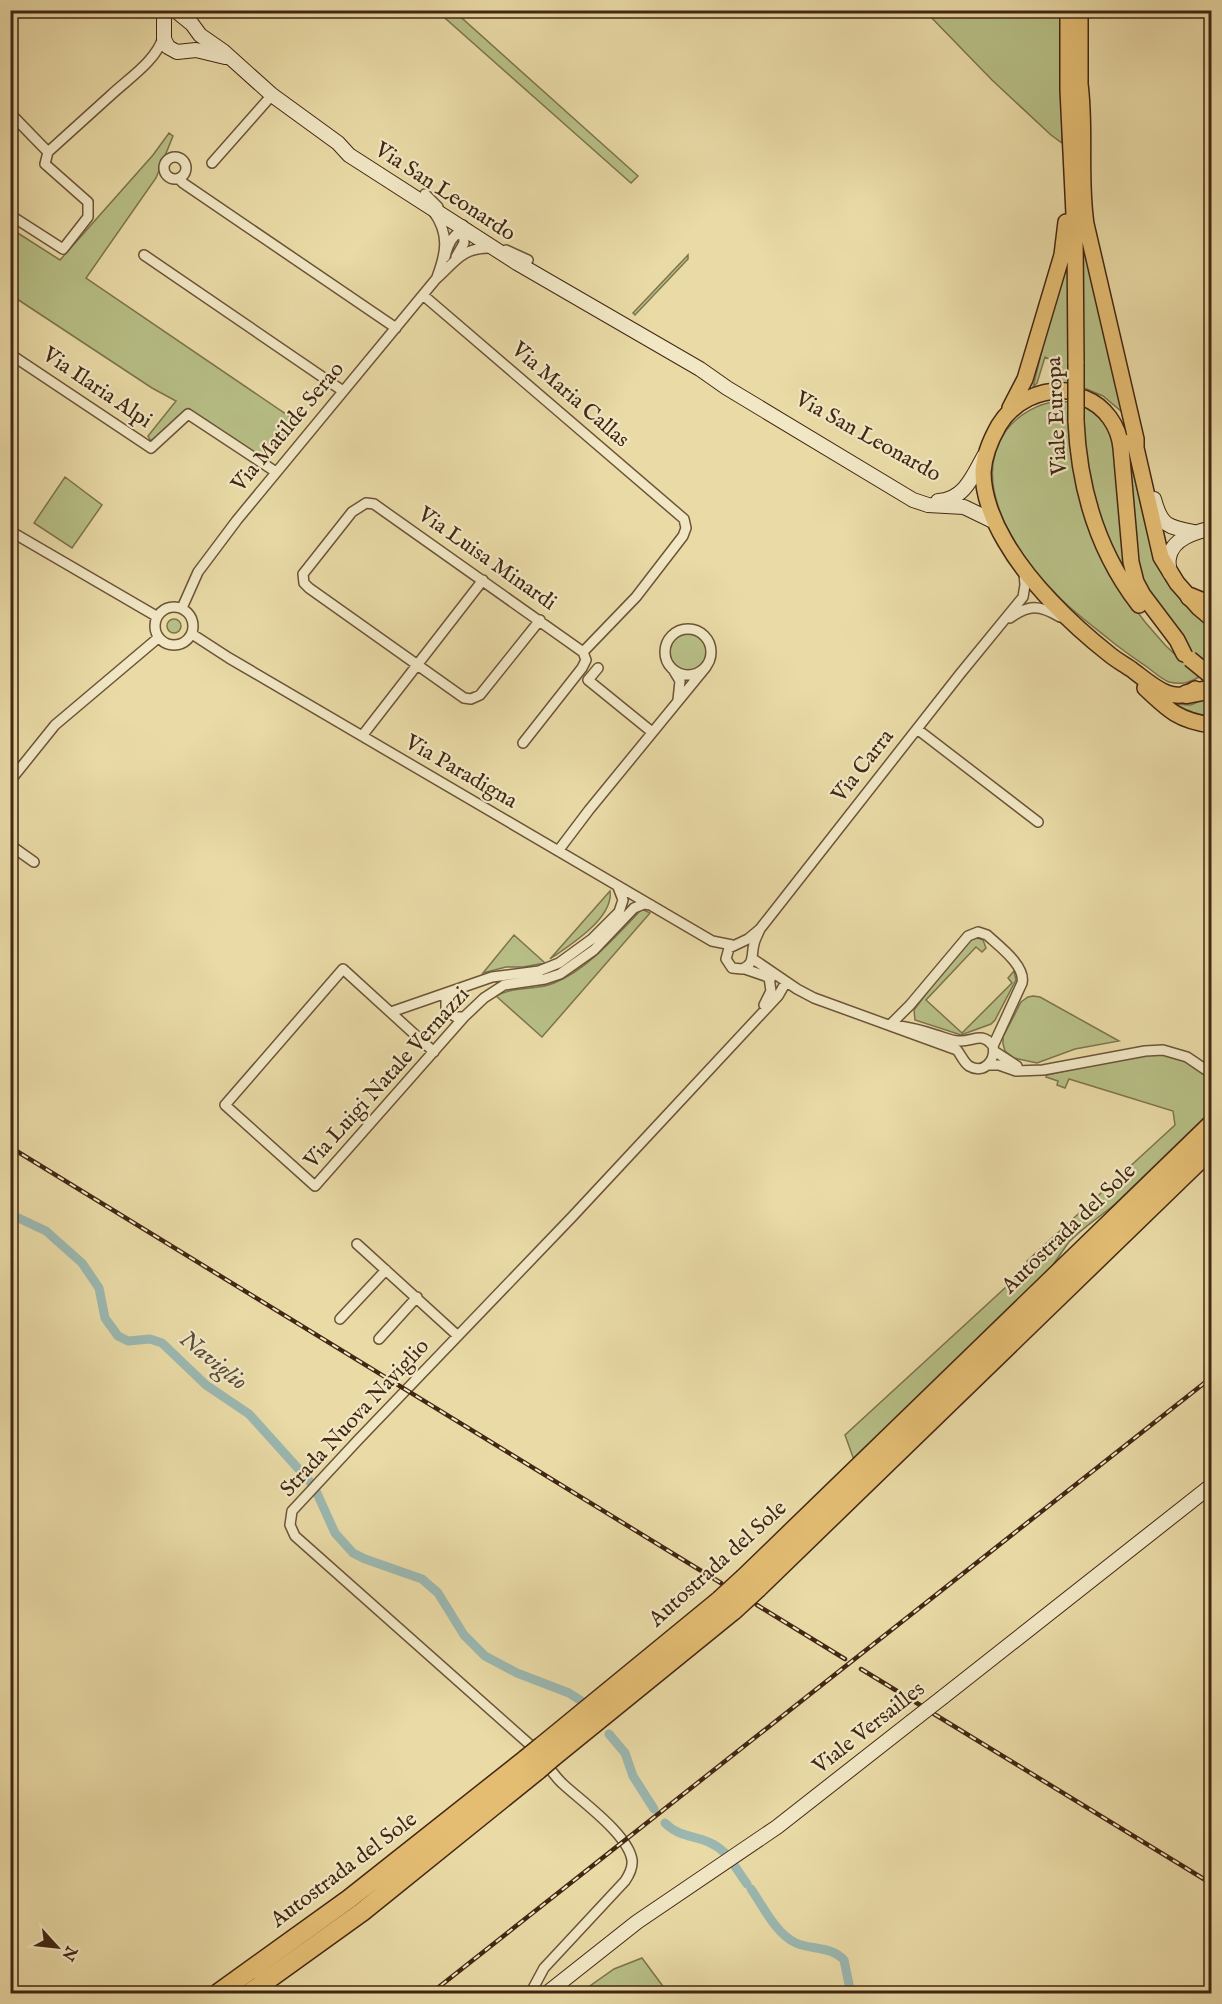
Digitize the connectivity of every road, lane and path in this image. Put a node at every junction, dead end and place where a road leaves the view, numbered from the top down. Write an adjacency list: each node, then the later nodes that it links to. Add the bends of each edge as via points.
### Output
1 (165, 10): 6 (main road)
2 (176, 10): 5 (main road)
3 (1068, 10): 10 (main road, Viale Europa)
4 (1080, 10): 10 (main road, Viale Europa)
5 (191, 25): 6 (main road, via 172,21); 7 (main road, via 196,40 189,49); 8 (main road, Via San Leonardo)
6 (164, 32): 7 (main road, via 168,47); 9 (street, via 161,45)
7 (181, 51): 8 (main road, via 196,50); 9 (street, via 159,56)
8 (230, 58): 11 (main road, Via San Leonardo)
9 (140, 68): 13 (street)
10 (1074, 87): 30 (main road, via 1062,255 1025,380); 32 (main road, via 1083,102 1086,224); 53 (main road, Viale Europa, bridge, via 1079,460 1094,520 1120,578 1161,631)
11 (272, 95): 14 (street); 16 (main road, Via San Leonardo)
12 (10, 113): 13 (street)
13 (48, 152): 17 (street, via 45,164 88,202 88,217 63,249)
14 (212, 163)
15 (182, 176): 25 (street, via 181,181 187,186)
16 (427, 201): 18 (main road, Via San Leonardo); 21 (street, via 442,229); 22 (main road, Via San Leonardo)
17 (10, 214)
18 (464, 230): 19 (main road, Via San Leonardo); 21 (street, Via Matilde Serao, via 463,245); 22 (street, via 472,230)
19 (497, 251): 21 (street, Via Matilde Serao, via 473,250); 24 (main road, Via San Leonardo)
20 (144, 255): 28 (street)
21 (449, 259): 23 (street, Via Matilde Serao)
22 (528, 260): 24 (main road, Via San Leonardo)
23 (423, 295): 25 (street, Via Matilde Serao); 51 (street, Via Maria Callas, via 684,519 683,536 636,597)
24 (597, 308): 27 (main road, Via San Leonardo)
25 (396, 328): 28 (street, Via Matilde Serao)
26 (10, 354): 33 (street, Via Ilaria Alpi, via 151,448 188,414)
27 (707, 374): 31 (main road, Via San Leonardo, via 761,400 929,500 945,500 963,490); 34 (main road, Via San Leonardo, via 913,500 964,507)
28 (343, 391): 33 (street, Via Matilde Serao)
29 (1078, 394): 30 (main road, Viale Europa, via 1052,390); 32 (main road, Viale Europa, via 1101,401 1115,415 1127,430); 53 (main road, via 1100,407 1118,431 1134,576 1146,601)
30 (1006, 414): 31 (main road, Viale Europa)
31 (989, 446): 34 (main road, Viale Europa, via 984,478)
32 (1137, 455): 37 (main road, via 1158,514 1171,527); 39 (main road, Viale Europa, via 1158,546)
33 (276, 471): 43 (street, Via Matilde Serao, via 198,572)
34 (995, 522): 38 (main road, Viale Europa)
35 (1212, 528): 37 (main road)
36 (10, 531): 44 (street)
37 (1194, 532): 39 (main road, via 1172,551)
38 (1024, 568): 47 (street, Via Carra, via 1023,597); 49 (main road, Viale Europa)
39 (1170, 573): 41 (main road, Viale Europa)
40 (483, 580): 46 (street, Via Luisa Minardi); 54 (street); 54 (street, Via Luisa Minardi, via 366,502 352,512 303,574 304,583)
41 (1190, 597): 42 (highway); 45 (main road, Viale Europa)
42 (1212, 606)
43 (182, 608): 44 (street, via 164,609); 48 (street, via 191,616)
44 (156, 616): 50 (street, via 154,630)
45 (1212, 619)
46 (540, 620): 51 (street, Via Luisa Minardi); 54 (street, via 480,695 471,699)
47 (998, 627): 49 (street, Via Carra, via 1031,607 1042,608); 62 (street, Via Carra)
48 (192, 634): 50 (street, via 174,645); 64 (street, Via Paradigna)
49 (1085, 634): 52 (main road, Viale Europa)
50 (158, 638): 66 (street, via 56,726)
51 (583, 652): 65 (street, via 582,668)
52 (1111, 656): 59 (main road, Viale Europa, via 1160,690); 61 (main road, via 1174,714)
53 (1187, 657): 58 (main road, bridge)
54 (418, 666): 64 (street)
55 (706, 667): 57 (street, via 690,675); 57 (street, via 711,657 709,641 697,630 686,628 671,635 666,646 665,657); 60 (street)
56 (598, 668): 63 (street, via 588,680)
57 (673, 669): 60 (street, via 680,681)
58 (1210, 682): 59 (highway, via 1209,690)
59 (1187, 694)
60 (677, 702): 63 (street)
61 (1212, 725)
62 (917, 729): 67 (street); 73 (street, Via Carra)
63 (652, 732): 69 (street)
64 (362, 736): 69 (street, Via Paradigna)
65 (523, 742)
66 (10, 781)
67 (1038, 822)
68 (10, 845): 70 (street)
69 (558, 851): 71 (street, Via Paradigna)
70 (34, 862)
71 (614, 883): 72 (street, Via Paradigna); 81 (street, via 622,897 619,912 567,958 543,970 496,976)
72 (651, 905): 74 (street, Via Paradigna); 83 (street, Via Luigi Natale Vernazzi, via 634,908 594,950 560,974 504,985)
73 (760, 929): 75 (street, Via Carra); 77 (street, Via Carra)
74 (712, 941): 75 (street); 76 (street)
75 (736, 944): 76 (street); 77 (street, via 748,946)
76 (726, 956): 78 (street, via 732,968)
77 (753, 956): 78 (street); 80 (street)
78 (745, 969): 79 (street)
79 (769, 977): 80 (street); 84 (street, Strada Nuova Naviglio, via 770,996)
80 (786, 983): 84 (street, Strada Nuova Naviglio); 85 (street, via 830,1004)
81 (451, 992): 82 (street); 83 (street, via 446,998 447,1011)
82 (390, 1012): 88 (street); 88 (street, Via Luigi Natale Vernazzi, via 343,969 225,1105 315,1186)
83 (465, 1017): 88 (street, Via Luigi Natale Vernazzi)
84 (753, 1022): 99 (street, Strada Nuova Naviglio)
85 (892, 1025): 86 (street, via 952,1041); 87 (street, via 968,936 981,933 1019,966 1023,976); 89 (street, via 957,1050)
86 (969, 1039): 87 (street, via 985,1038); 89 (street, via 963,1048)
87 (993, 1049): 90 (street); 91 (street, via 1008,1062)
88 (435, 1052)
89 (963, 1058): 90 (street, via 974,1068)
90 (988, 1065): 91 (street)
91 (1034, 1070): 92 (street, via 1163,1050 1187,1057)
92 (1212, 1074)
93 (1212, 1124): 102 (highway, Autostrada del Sole)
94 (1212, 1148): 102 (highway, Autostrada del Sole)
95 (357, 1244): 96 (street)
96 (386, 1270): 97 (street); 98 (street)
97 (417, 1298): 99 (street); 100 (street)
98 (340, 1319)
99 (458, 1336): 106 (street, Strada Nuova Naviglio, via 292,1512 290,1525 295,1536 529,1743 562,1784 604,1819 631,1855 632,1867 625,1881 544,1968)
100 (379, 1339)
101 (1212, 1485): 107 (main road, Viale Versailles, bridge, via 801,1808 637,1922)
102 (751, 1583): 103 (highway, Autostrada del Sole, bridge)
103 (532, 1765): 104 (highway, Autostrada del Sole); 105 (highway, Autostrada del Sole, via 362,1912)
104 (217, 1994)
105 (248, 1994)
106 (530, 1994)
107 (546, 1994)

